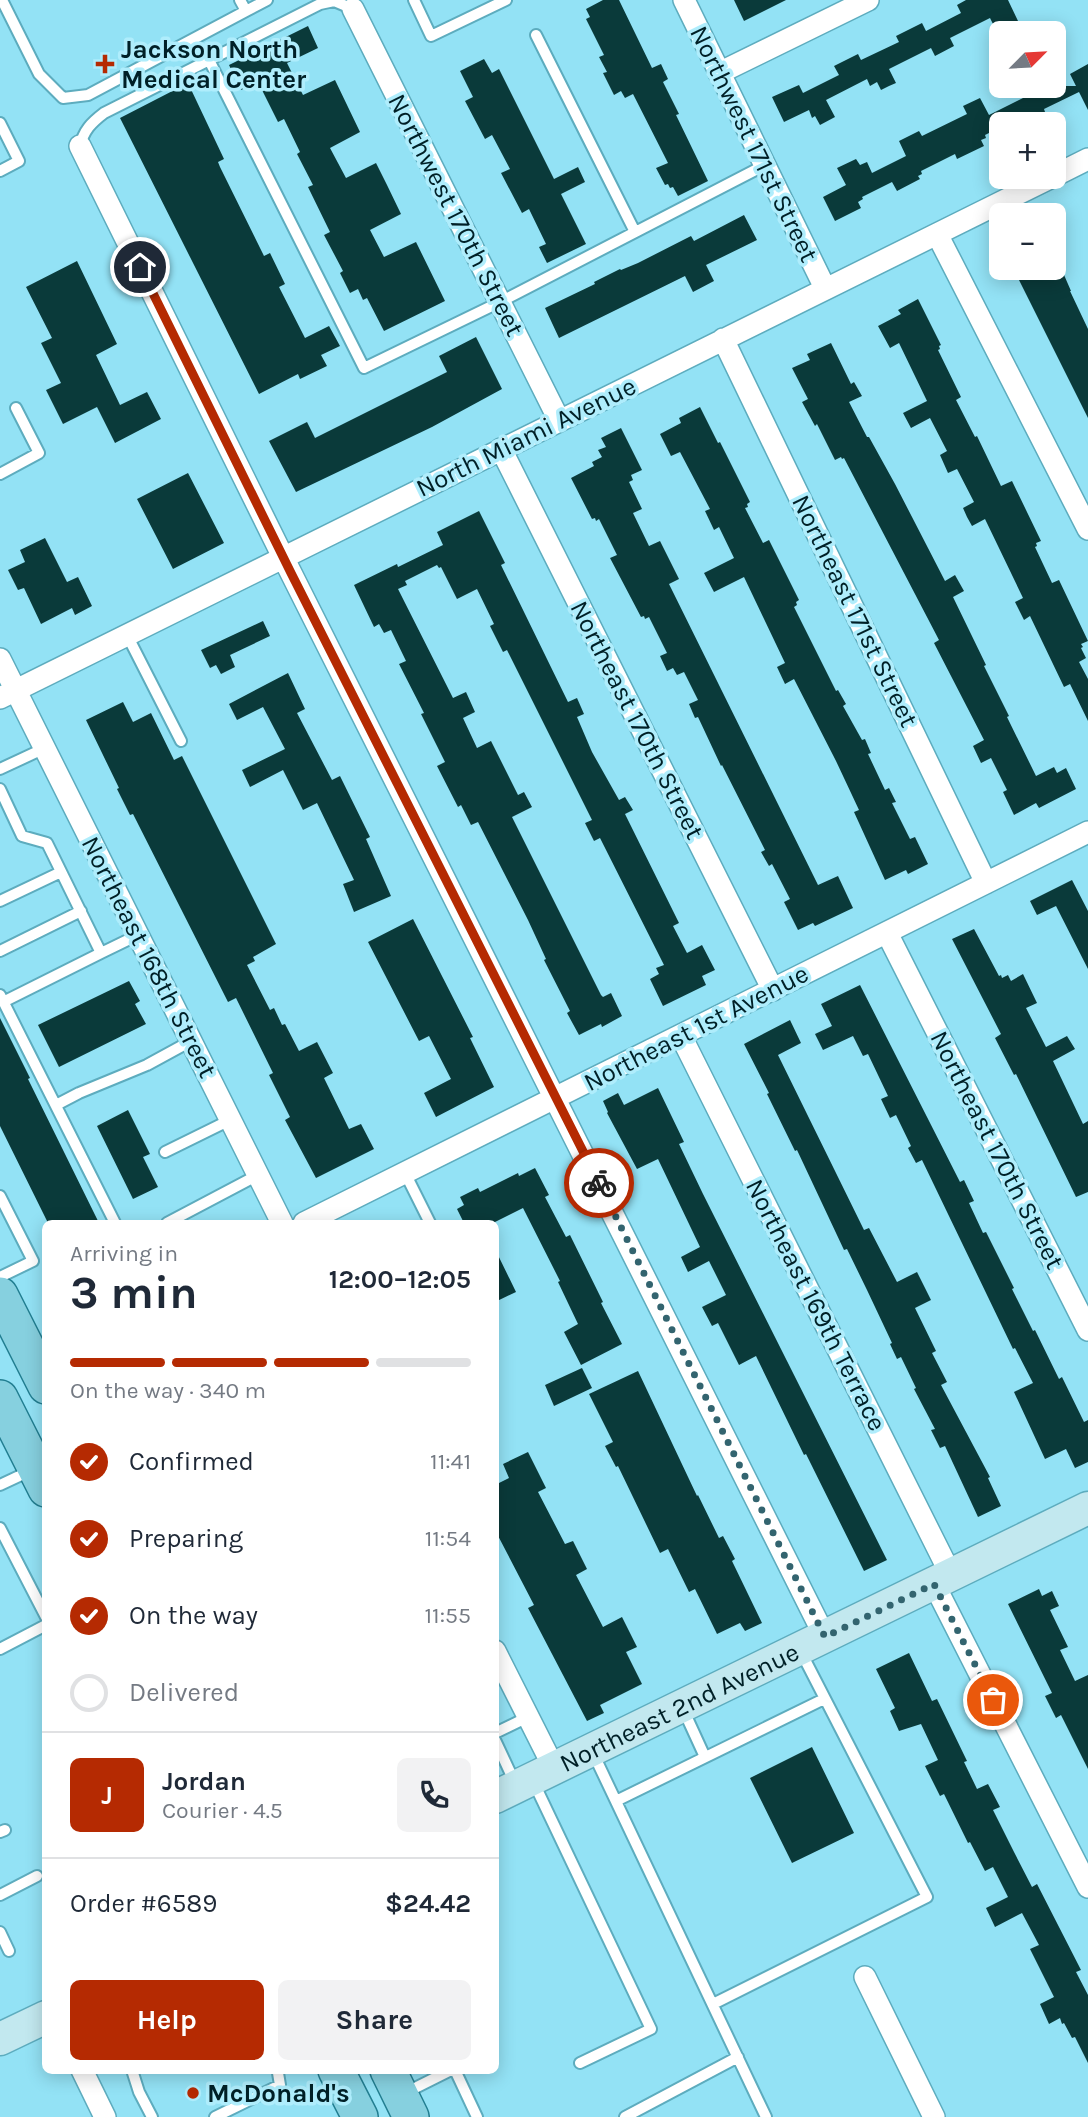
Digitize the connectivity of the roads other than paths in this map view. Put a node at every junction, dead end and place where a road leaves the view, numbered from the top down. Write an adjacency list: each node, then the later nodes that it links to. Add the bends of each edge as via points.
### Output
1 (2, 0): 9 (lane)
2 (267, 0): 7 (lane)
3 (414, 0): 4 (lane, via 431,36)
4 (506, 0)
5 (684, 0): 13 (street, Northwest 171st Street)
6 (868, 0): 13 (street)
7 (243, 5): 9 (lane, via 88,95 63,98 39,75)
8 (353, 9): 12 (lane, via 334,1 320,4); 24 (street, Northwest 170th Street)
9 (11, 18): 10 (lane)
10 (0, 24)
11 (536, 36): 21 (lane)
12 (209, 60): 15 (lane, via 103,113 83,133); 24 (lane, via 364,368)
13 (719, 73): 17 (street, Northwest 171st Street)
14 (0, 123): 19 (lane, via 19,161)
15 (80, 146): 31 (street)
16 (1088, 159): 18 (street, North Miami Avenue)
17 (765, 165): 21 (lane); 23 (street, Northwest 171st Street)
18 (1066, 170)
19 (0, 171)
20 (1027, 189): 22 (street, North Miami Avenue)
21 (635, 232): 24 (lane)
22 (937, 234): 23 (street, North Miami Avenue); 30 (street)
23 (825, 288): 25 (street, North Miami Avenue)
24 (500, 302): 27 (street, Northwest 170th Street)
25 (723, 339): 27 (street, North Miami Avenue); 41 (street, Northeast 171st Street)
26 (16, 408): 29 (lane, via 39,453)
27 (559, 420): 28 (street, North Miami Avenue)
28 (501, 449): 31 (street, North Miami Avenue); 48 (street, Northeast 170th Street)
29 (0, 474)
30 (1088, 529)
31 (283, 557): 32 (street, North Miami Avenue); 52 (street)
32 (127, 635): 34 (street, North Miami Avenue); 35 (lane)
33 (0, 659): 34 (street, Northeast 168th Street)
34 (8, 694): 36 (street, Northeast 168th Street)
35 (181, 741)
36 (45, 748): 37 (lane); 45 (street, Northeast 168th Street)
37 (0, 769)
38 (0, 789): 40 (lane, via 22,835 47,843)
39 (1088, 832): 41 (street, Northeast 1st Avenue)
40 (61, 872): 42 (lane); 43 (lane)
41 (986, 883): 44 (street, Northeast 1st Avenue)
42 (0, 901)
43 (81, 911): 46 (lane); 47 (lane)
44 (887, 933): 48 (street, Northeast 1st Avenue); 66 (street, Northeast 170th Street)
45 (138, 935): 47 (lane); 51 (street, Northeast 168th Street)
46 (0, 951)
47 (101, 953): 49 (lane)
48 (773, 990): 50 (street, Northeast 1st Avenue)
49 (2, 999): 53 (lane)
50 (681, 1036): 52 (street, Northeast 1st Avenue); 75 (street, Northeast 169th Terrace)
51 (191, 1041): 53 (lane); 54 (street, Northeast 168th Street)
52 (556, 1098): 56 (street, Northeast 1st Avenue); 78 (street)
53 (55, 1105): 59 (lane)
54 (230, 1120): 55 (lane); 57 (street, Northeast 168th Street)
55 (165, 1152)
56 (405, 1173): 62 (street, Northeast 1st Avenue); 63 (lane)
57 (258, 1175): 60 (lane); 61 (street, Northeast 168th Street)
58 (0, 1196): 64 (lane, via 33,1261)
59 (113, 1220)
60 (173, 1220)
61 (280, 1220)
62 (310, 1220)
63 (428, 1220)
64 (0, 1277)
65 (0, 1295): 67 (main road)
66 (1088, 1330)
67 (30, 1361)
68 (0, 1379): 70 (main road, via 22,1386)
69 (0, 1398): 71 (main road)
70 (42, 1404)
71 (40, 1478): 72 (lane)
72 (0, 1485)
73 (1088, 1508): 75 (street, Northeast 2nd Avenue)
74 (0, 1528): 76 (lane)
75 (943, 1579): 78 (street, Northeast 2nd Avenue); 91 (street, Northeast 169th Terrace)
76 (42, 1610)
77 (42, 1627): 79 (lane)
78 (812, 1643): 81 (lane); 82 (street, Northeast 2nd Avenue)
79 (0, 1649)
80 (499, 1659): 83 (street)
81 (824, 1699): 87 (lane); 96 (lane, via 927,1897)
82 (682, 1706): 86 (street, Northeast 2nd Avenue); 87 (lane)
83 (528, 1717): 84 (lane); 88 (street)
84 (499, 1731)
85 (499, 1746): 88 (lane)
86 (591, 1750): 88 (street, Northeast 2nd Avenue); 89 (lane)
87 (705, 1757): 89 (lane)
88 (524, 1783): 100 (lane, via 651,2029)
89 (616, 1801): 96 (lane)
90 (37, 1877): 92 (lane)
91 (1088, 1887)
92 (0, 1895)
93 (0, 1932): 94 (lane)
94 (9, 1951)
95 (865, 1978): 115 (street)
96 (713, 2004): 99 (lane)
97 (42, 2019): 98 (street)
98 (0, 2039)
99 (738, 2057): 113 (lane); 114 (lane)
100 (580, 2063)
101 (84, 2074): 108 (street)
102 (133, 2074): 109 (lane)
103 (279, 2074): 110 (lane, via 279,2085)
104 (338, 2074): 111 (main road)
105 (444, 2074): 107 (lane)
106 (455, 2074): 112 (lane)
107 (400, 2094)
108 (105, 2117)
109 (152, 2117)
110 (215, 2117)
111 (360, 2117)
112 (477, 2117)
113 (625, 2117)
114 (766, 2117)
115 (934, 2117)

